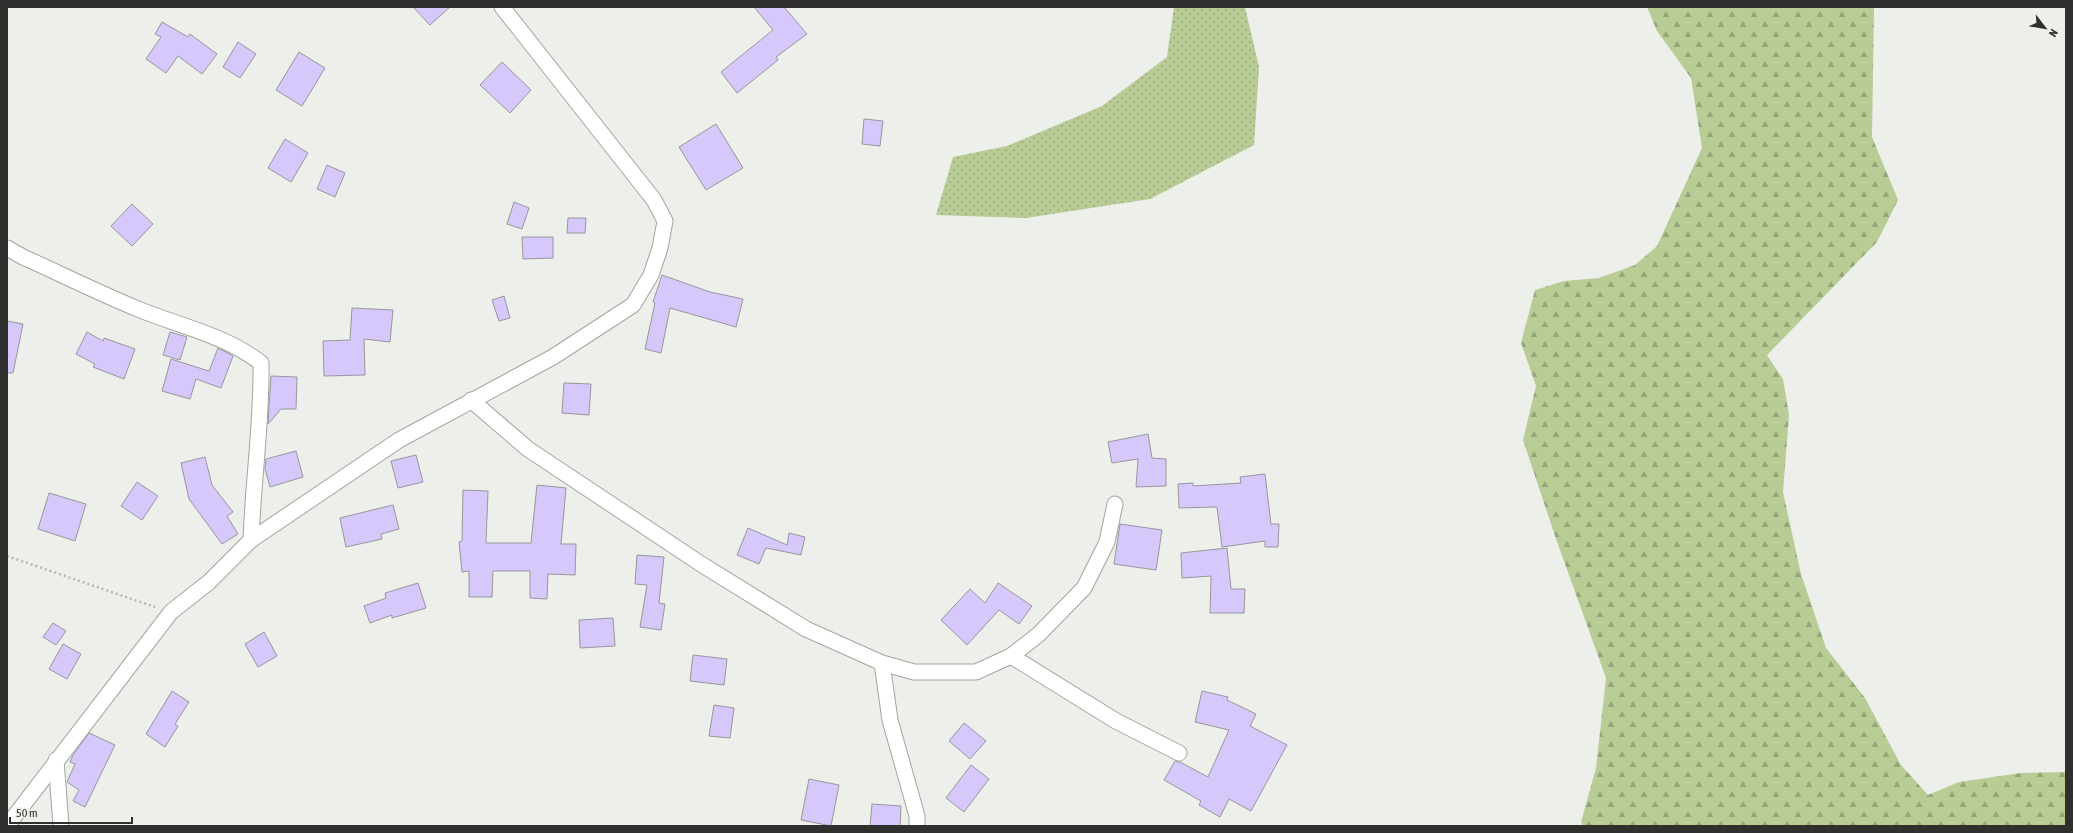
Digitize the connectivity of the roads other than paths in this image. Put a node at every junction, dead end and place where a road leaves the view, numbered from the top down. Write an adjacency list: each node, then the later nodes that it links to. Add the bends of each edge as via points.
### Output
1 (502, 7): 3 (street, via 654,200 665,221 651,275 632,305 553,357)
2 (7, 248): 5 (street, via 139,310 186,325 241,350 261,363 262,398 253,488)
3 (471, 400): 5 (street, via 399,440); 7 (street, via 528,449 701,564 806,629)
4 (1116, 504): 6 (street, via 1107,542 1084,588 1038,635)
5 (251, 540): 9 (street, via 208,582 171,612)
6 (1011, 656): 7 (street, via 976,672 914,672); 8 (street, via 1116,721)
7 (882, 663): 12 (street, via 890,720 917,816)
8 (1179, 754)
9 (56, 760): 10 (street); 11 (street)
10 (7, 826)
11 (61, 826)
12 (917, 826)

